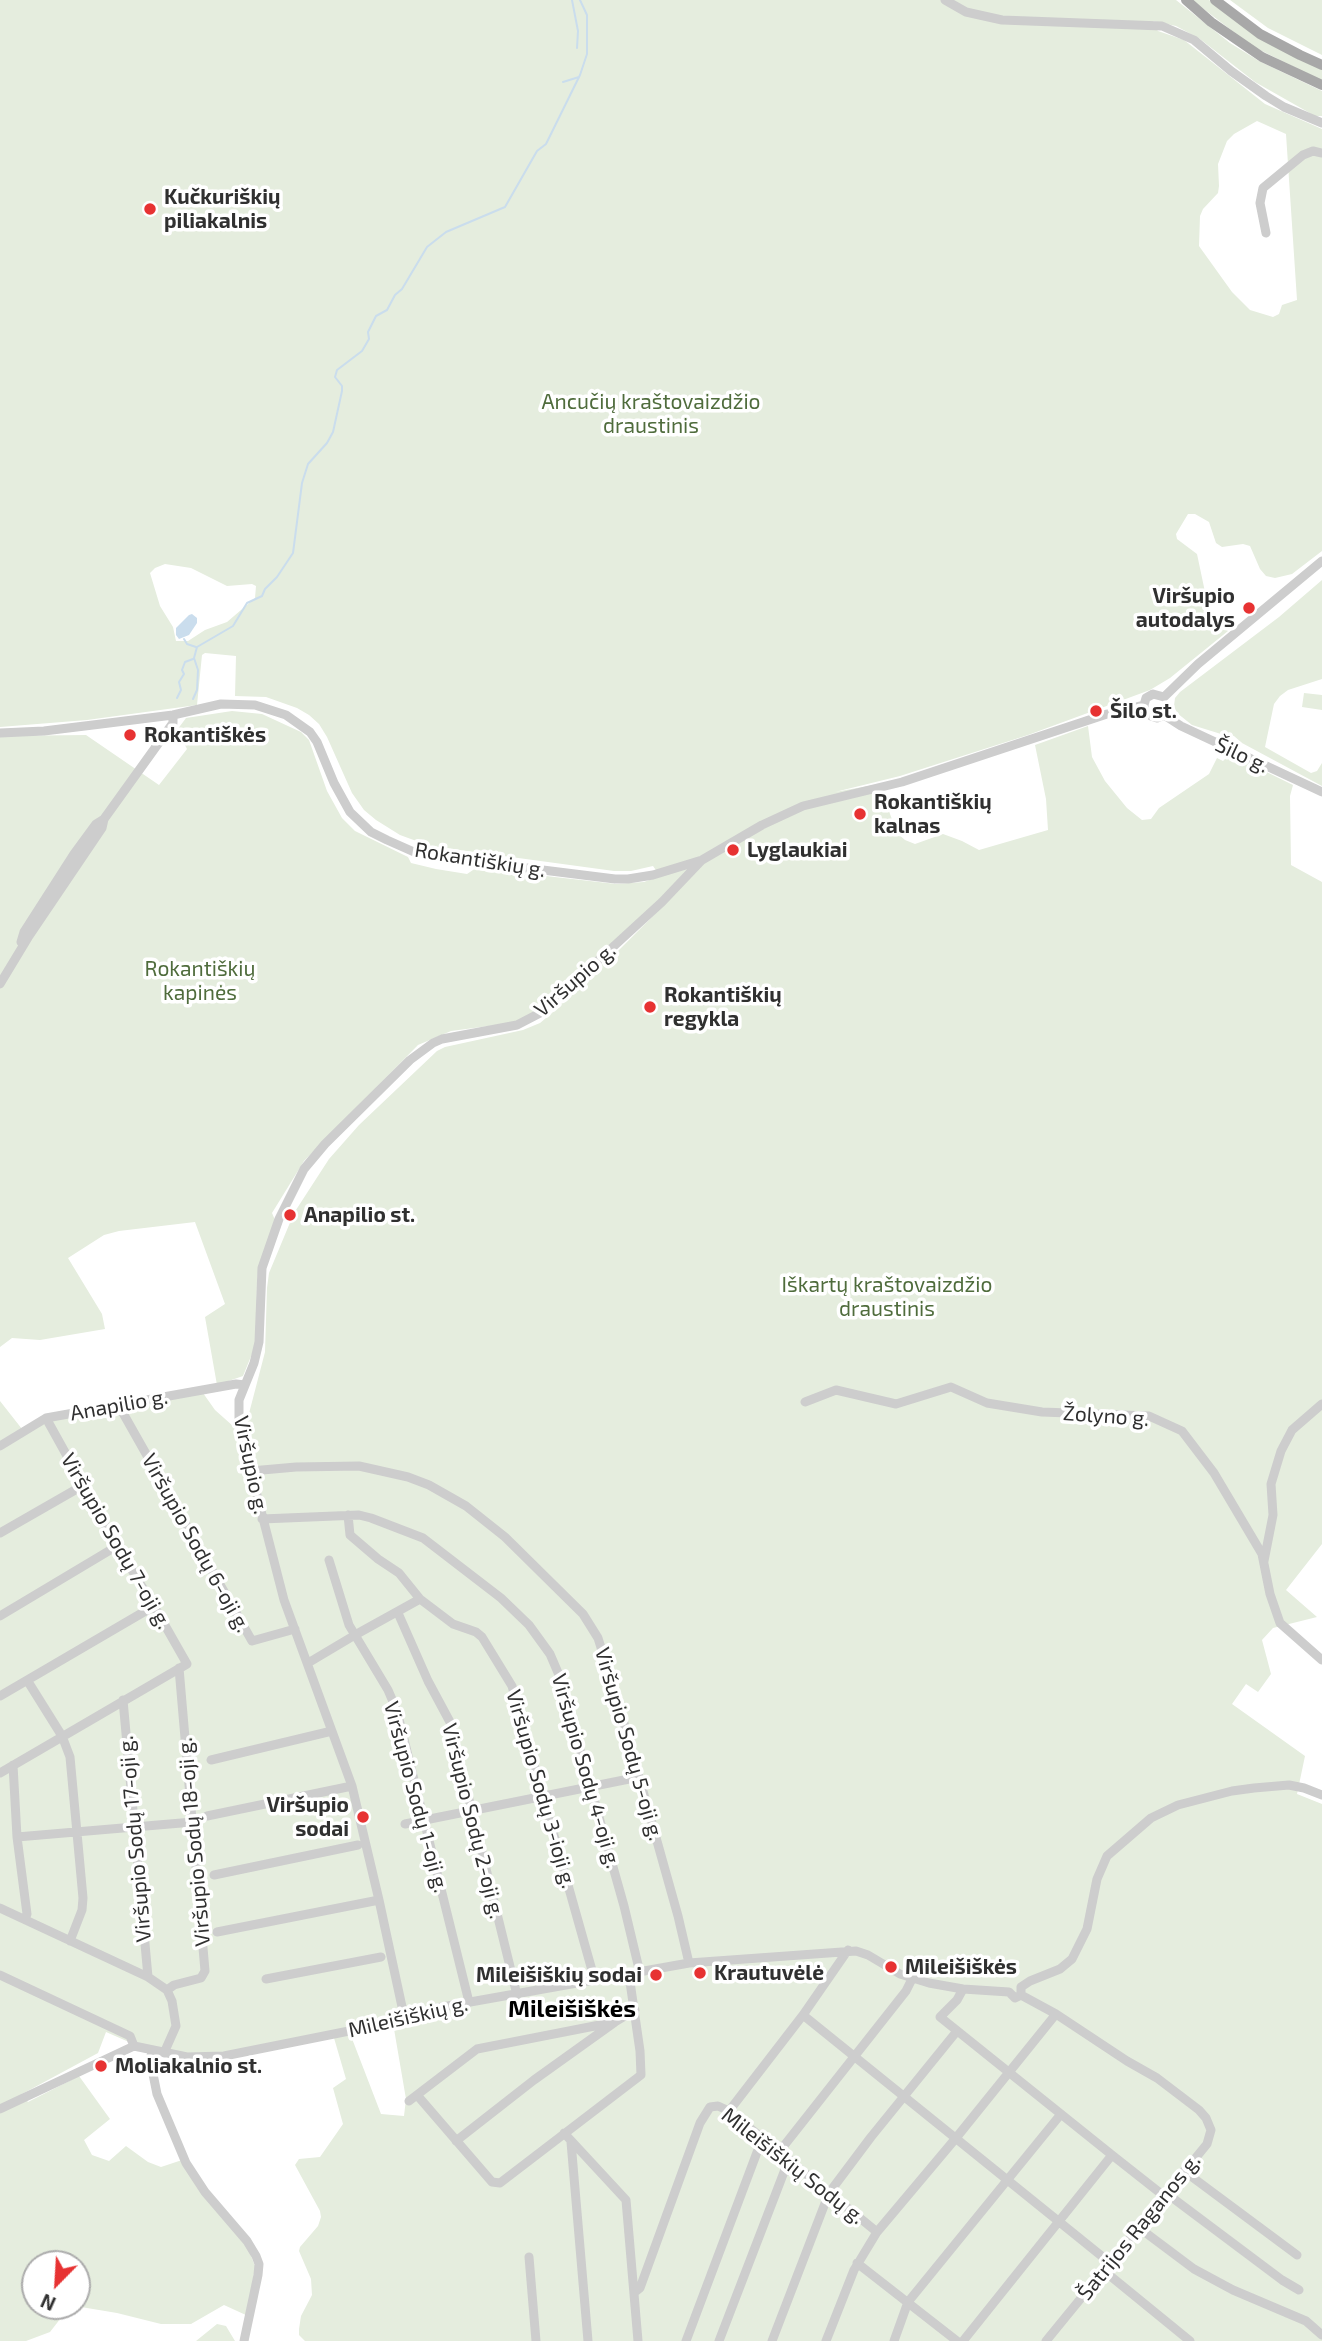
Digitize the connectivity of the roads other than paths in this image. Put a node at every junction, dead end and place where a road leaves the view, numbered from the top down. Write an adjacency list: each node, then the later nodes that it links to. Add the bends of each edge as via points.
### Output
1 (945, 0): 6 (street, via 966,12 1002,20 1163,26 1194,40 1284,107)
2 (1186, 0): 5 (main road, via 1262,57)
3 (1215, 0): 4 (main road, via 1260,34)
4 (1322, 65)
5 (1322, 86)
6 (1322, 123)
7 (1322, 153): 8 (street, via 1303,155 1263,188 1260,203)
8 (1266, 233)
9 (1322, 561): 10 (street)
10 (1164, 697): 11 (street, via 1153,694); 13 (street, via 1168,706)
11 (1144, 705): 13 (street, via 1151,716); 16 (street, Rokantiškių g., via 902,782 803,806)
12 (173, 715): 14 (street, Rokantiškių g.); 16 (street, Rokantiškių g., via 233,703 286,715 317,742 343,799 361,824 414,852 615,879 642,878); 17 (street, via 173,723 104,819)
13 (1164, 715): 15 (street, Šilo g.)
14 (0, 733)
15 (1322, 792)
16 (702, 860): 18 (street, Viršupio g., via 542,1012 517,1025 433,1043 410,1060 304,1168 262,1268 259,1342)
17 (0, 984)
18 (245, 1385): 21 (street, Anapilio g.); 24 (street, Viršupio g., via 237,1412)
19 (805, 1402): 31 (street, Žolyno g., via 836,1390 896,1404 951,1387 987,1403 1042,1412 1149,1416 1182,1431 1214,1473)
20 (1322, 1404): 31 (street, via 1286,1439 1272,1482 1273,1515)
21 (118, 1406): 22 (street, Anapilio g.); 36 (street, Viršupio Sodų 6-oji g., via 251,1641)
22 (46, 1418): 23 (street, Anapilio g.); 25 (street, Viršupio Sodų 7-oji g.)
23 (0, 1446)
24 (251, 1471): 27 (street, Viršupio g.); 49 (street, Viršupio Sodų 5-oji g., via 359,1466 408,1477 466,1506 525,1555 592,1625)
25 (82, 1486): 28 (street); 29 (street, Viršupio Sodų 7-oji g.)
26 (348, 1515): 27 (street, Viršupio Sodų 4-oji g.); 32 (street, Viršupio Sodų 3-ioji g., via 350,1535 399,1573); 51 (street, Viršupio Sodų 4-oji g., via 371,1518 428,1541 529,1625 559,1675)
27 (262, 1519): 36 (street, Viršupio g.)
28 (0, 1533)
29 (117, 1546): 33 (street, Viršupio Sodų 7-oji g.); 35 (street)
30 (329, 1560): 37 (street, Viršupio Sodų 1-oji g.)
31 (1264, 1561): 38 (street, Žolyno g., via 1280,1623)
32 (420, 1600): 34 (street); 53 (street, Viršupio Sodų 3-ioji g., via 453,1624 478,1633 506,1674)
33 (154, 1605): 40 (street, Viršupio Sodų 7-oji g.); 41 (street)
34 (398, 1613): 37 (street); 54 (street, Viršupio Sodų 2-oji g., via 450,1722)
35 (0, 1616)
36 (295, 1629): 39 (street, Viršupio g.)
37 (355, 1634): 39 (street); 56 (street, Viršupio Sodų 1-oji g., via 397,1711)
38 (1322, 1660)
39 (308, 1663): 44 (street, Viršupio g.)
40 (183, 1666): 43 (street); 57 (street, Viršupio Sodų 18-oji g.)
41 (27, 1680): 42 (street); 45 (street)
42 (0, 1696)
43 (123, 1700): 45 (street); 59 (street, Viršupio Sodų 17-oji g.)
44 (332, 1731): 46 (street); 50 (street, Viršupio g.)
45 (62, 1736): 47 (street); 60 (street, via 70,1757)
46 (211, 1760)
47 (13, 1765): 48 (street); 61 (street)
48 (0, 1773)
49 (639, 1777): 51 (street); 71 (street, Viršupio Sodų 5-oji g.)
50 (352, 1786): 55 (street); 64 (street, Viršupio g.)
51 (590, 1788): 53 (street); 72 (street, Viršupio Sodų 4-oji g.)
52 (1322, 1795): 81 (street, via 1289,1786 1254,1787 1187,1802 1151,1818 1107,1856 1097,1879 1087,1929 1072,1959 1030,1981)
53 (542, 1798): 54 (street); 78 (street, Viršupio Sodų 3-ioji g.)
54 (470, 1811): 56 (street); 82 (street, Viršupio Sodų 2-oji g.)
55 (207, 1816)
56 (423, 1820): 58 (street); 83 (street, Viršupio Sodų 1-oji g.)
57 (193, 1822): 59 (street); 80 (street, Viršupio Sodų 18-oji g., via 205,1971 201,1978)
58 (405, 1824)
59 (135, 1828): 60 (street); 75 (street, Viršupio Sodų 17-oji g.)
60 (76, 1832): 61 (street); 68 (street, via 83,1898)
61 (17, 1837): 66 (street)
62 (358, 1845): 63 (street)
63 (214, 1875)
64 (379, 1900): 67 (street); 87 (street, Viršupio g.)
65 (0, 1908): 66 (street)
66 (25, 1919): 68 (street)
67 (217, 1932)
68 (70, 1941): 75 (street)
69 (848, 1951): 71 (street, Mileišiškių g.); 77 (street, Mileišiškių g., via 861,1952); 86 (street)
70 (381, 1957): 76 (street)
71 (689, 1963): 72 (street, Mileišiškių g.)
72 (640, 1973): 74 (street, Mileišiškių g.)
73 (0, 1975): 90 (street, via 130,2036)
74 (629, 1975): 78 (street, Mileišiškių g.); 84 (street)
75 (148, 1977): 80 (street)
76 (267, 1979)
77 (912, 1979): 79 (street, Mileišiškių g.); 93 (street)
78 (595, 1981): 82 (street, Mileišiškių g.)
79 (963, 1989): 81 (street, Mileišiškių g., via 1009,1992 1013,1984); 89 (street, via 939,2015)
80 (167, 1990): 92 (street, via 176,2026)
81 (1021, 1991): 85 (street, Šatrijos Raganos g.)
82 (517, 1995): 83 (street, Mileišiškių g.)
83 (469, 2002): 87 (street, Mileišiškių g.)
84 (635, 2010): 88 (street); 99 (street, via 641,2075)
85 (1056, 2014): 94 (street, Mileišiškių Sodų g.); 107 (street, Šatrijos Raganos g., via 1157,2078 1206,2118 1211,2130 1207,2144)
86 (803, 2015): 93 (street); 97 (street)
87 (404, 2016): 92 (street, Mileišiškių g., via 368,2028 224,2056)
88 (615, 2022): 102 (street); 102 (street, via 477,2049 413,2098)
89 (957, 2031): 94 (street); 95 (street)
90 (134, 2046): 91 (street, Mileišiškių g.); 96 (street)
91 (153, 2050): 92 (street, Mileišiškių g.); 122 (street, via 151,2070 178,2147 259,2264)
92 (164, 2053)
93 (853, 2056): 95 (street); 104 (street)
94 (1009, 2072): 98 (street); 100 (street, Mileišiškių Sodų g.)
95 (905, 2097): 100 (street); 109 (street)
96 (0, 2109)
97 (729, 2111): 101 (street, Mileišiškių Sodų g.); 119 (street, Mileišiškių Sodų g., via 714,2106 704,2114)
98 (1060, 2114): 105 (street); 108 (street)
99 (564, 2133): 102 (street, via 495,2184); 103 (street)
100 (956, 2138): 108 (street); 113 (street, Mileišiškių Sodų g.)
101 (762, 2139): 104 (street, Mileišiškių Sodų g.); 126 (street)
102 (456, 2141)
103 (571, 2142): 119 (street, via 626,2200); 124 (street)
104 (779, 2152): 106 (street, Mileišiškių Sodų g.)
105 (1112, 2155): 110 (street); 111 (street)
106 (789, 2160): 109 (street, Mileišiškių Sodų g.); 127 (street)
107 (1184, 2171): 110 (street, Šatrijos Raganos g.); 114 (street)
108 (1008, 2179): 111 (street); 120 (street)
109 (829, 2193): 113 (street, Mileišiškių Sodų g.); 128 (street)
110 (1165, 2195): 112 (street, Šatrijos Raganos g.); 118 (street)
111 (1059, 2221): 117 (street); 132 (street)
112 (1138, 2227): 117 (street, Šatrijos Raganos g.); 121 (street, via 1194,2269 1306,2321)
113 (877, 2232): 116 (street)
114 (1297, 2255)
115 (529, 2256): 123 (street)
116 (857, 2263): 120 (street); 129 (street)
117 (1106, 2266): 133 (street, Šatrijos Raganos g.); 134 (street)
118 (1299, 2290)
119 (635, 2292): 125 (street)
120 (908, 2302): 130 (street); 131 (street)
121 (1322, 2335)
122 (244, 2341)
123 (536, 2341)
124 (588, 2341)
125 (638, 2341)
126 (686, 2341)
127 (719, 2341)
128 (772, 2341)
129 (826, 2341)
130 (894, 2341)
131 (957, 2341)
132 (963, 2341)
133 (1046, 2341)
134 (1190, 2341)

